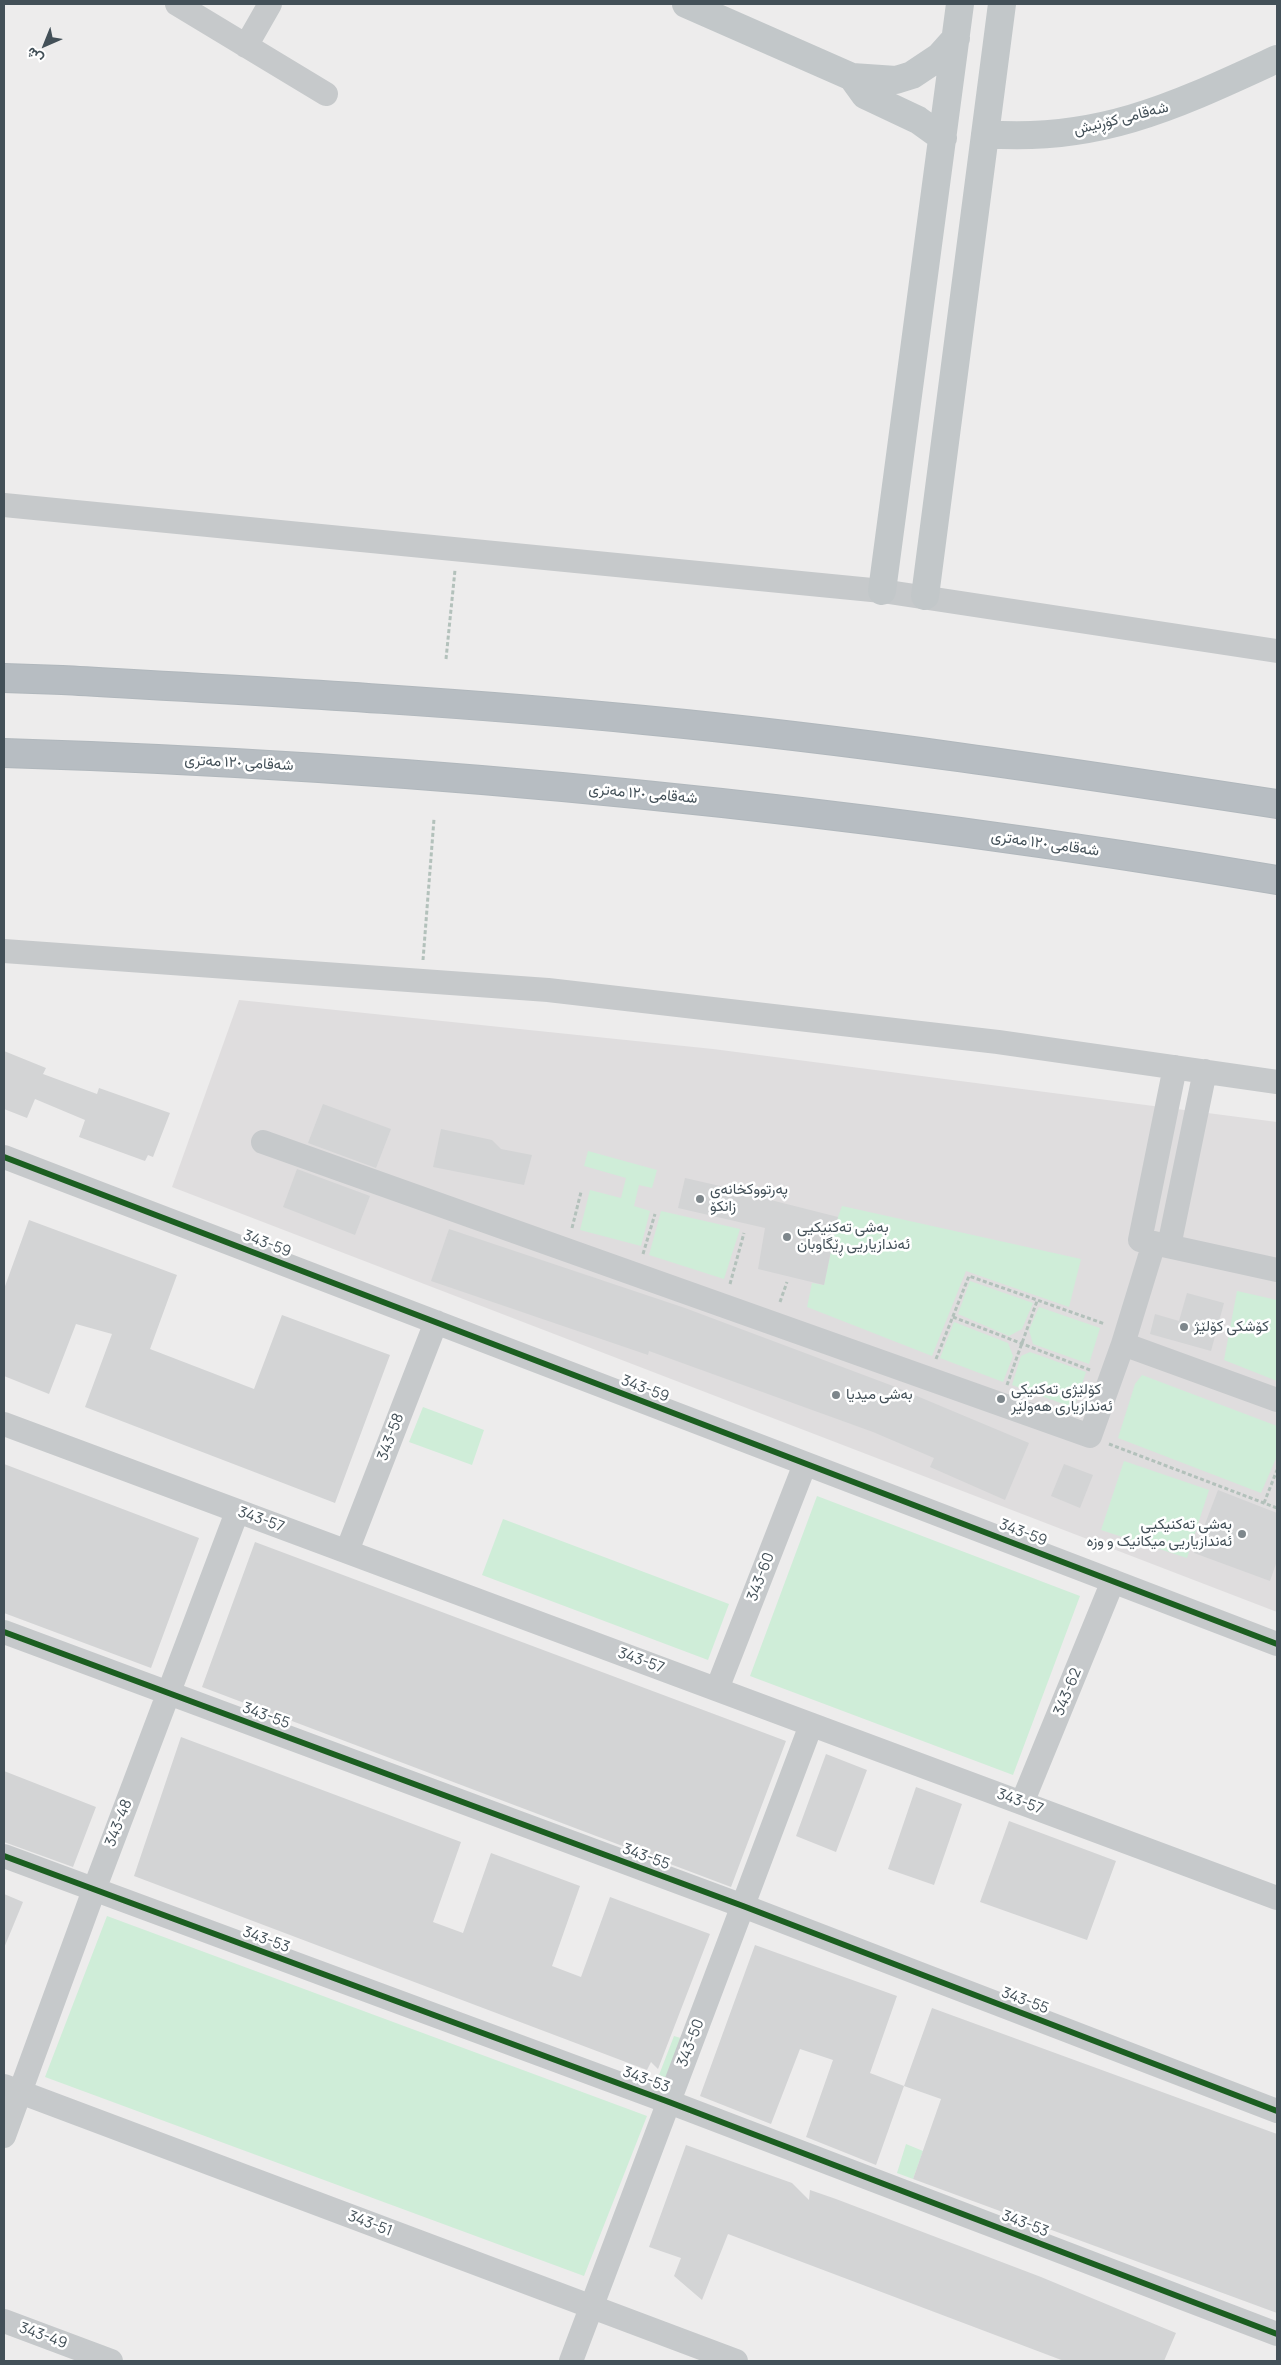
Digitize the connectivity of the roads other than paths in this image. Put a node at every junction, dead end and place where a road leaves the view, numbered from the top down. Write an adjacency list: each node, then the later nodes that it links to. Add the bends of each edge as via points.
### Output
1 (178, 4): 7 (street)
2 (270, 4): 7 (street)
3 (686, 4): 9 (main road)
4 (960, 4): 6 (main road)
5 (1002, 4): 11 (main road)
6 (956, 38): 9 (main road, via 939,57 912,75 896,80); 12 (main road)
7 (246, 46): 10 (street)
8 (1277, 58): 11 (main road, شەقامی کۆڕنیش, via 1182,102 1107,126 1028,136)
9 (852, 77): 12 (main road, via 865,95 918,120)
10 (326, 94)
11 (984, 134): 15 (main road)
12 (943, 138): 14 (main road)
13 (4, 505): 14 (street)
14 (882, 591): 15 (street)
15 (925, 596): 16 (street)
16 (1277, 652)
17 (4, 678): 19 (highway, via 418,700 646,720 1028,766)
18 (4, 754): 20 (highway, شەقامی ١٢٠ مەتری, via 272,764 686,797 904,824)
19 (1277, 804)
20 (1277, 880)
21 (4, 951): 22 (street, via 558,991 989,1041)
22 (1175, 1067): 23 (street); 27 (street)
23 (1204, 1071): 24 (street); 27 (street)
24 (1277, 1082)
25 (264, 1142): 30 (street, via 1090,1436)
26 (4, 1157): 29 (street, 343-59)
27 (1154, 1243): 28 (street); 30 (street)
28 (1277, 1270)
29 (436, 1322): 33 (street, 343-59); 35 (street, 343-58)
30 (1124, 1338): 31 (street)
31 (1277, 1400)
32 (4, 1424): 34 (street, 343-57)
33 (805, 1464): 36 (street, 343-59); 39 (street, 343-60)
34 (237, 1512): 35 (street, 343-57); 40 (street, 343-48)
35 (347, 1551): 39 (street, 343-57)
36 (1113, 1581): 38 (street, 343-59); 42 (street, 343-62)
37 (4, 1632): 40 (street, 343-55)
38 (1277, 1644)
39 (717, 1689): 41 (street, 343-57)
40 (168, 1693): 44 (street, 343-48); 46 (street, 343-55)
41 (811, 1725): 42 (street, 343-57); 46 (street, 343-50)
42 (1022, 1803): 45 (street, 343-57)
43 (4, 1856): 44 (street, 343-53)
44 (94, 1890): 47 (street, 343-48); 48 (street, 343-53)
45 (1277, 1898)
46 (743, 1906): 48 (street, 343-50); 49 (street, 343-55)
47 (12, 2089): 50 (street, 343-48); 51 (street, 343-51)
48 (669, 2102): 51 (street, 343-50); 53 (street, 343-53)
49 (1277, 2110)
50 (4, 2136)
51 (591, 2307): 55 (street, 343-50); 56 (street, 343-51)
52 (4, 2321): 54 (street, 343-49)
53 (1277, 2334)
54 (111, 2361)
55 (571, 2361)
56 (736, 2361)

